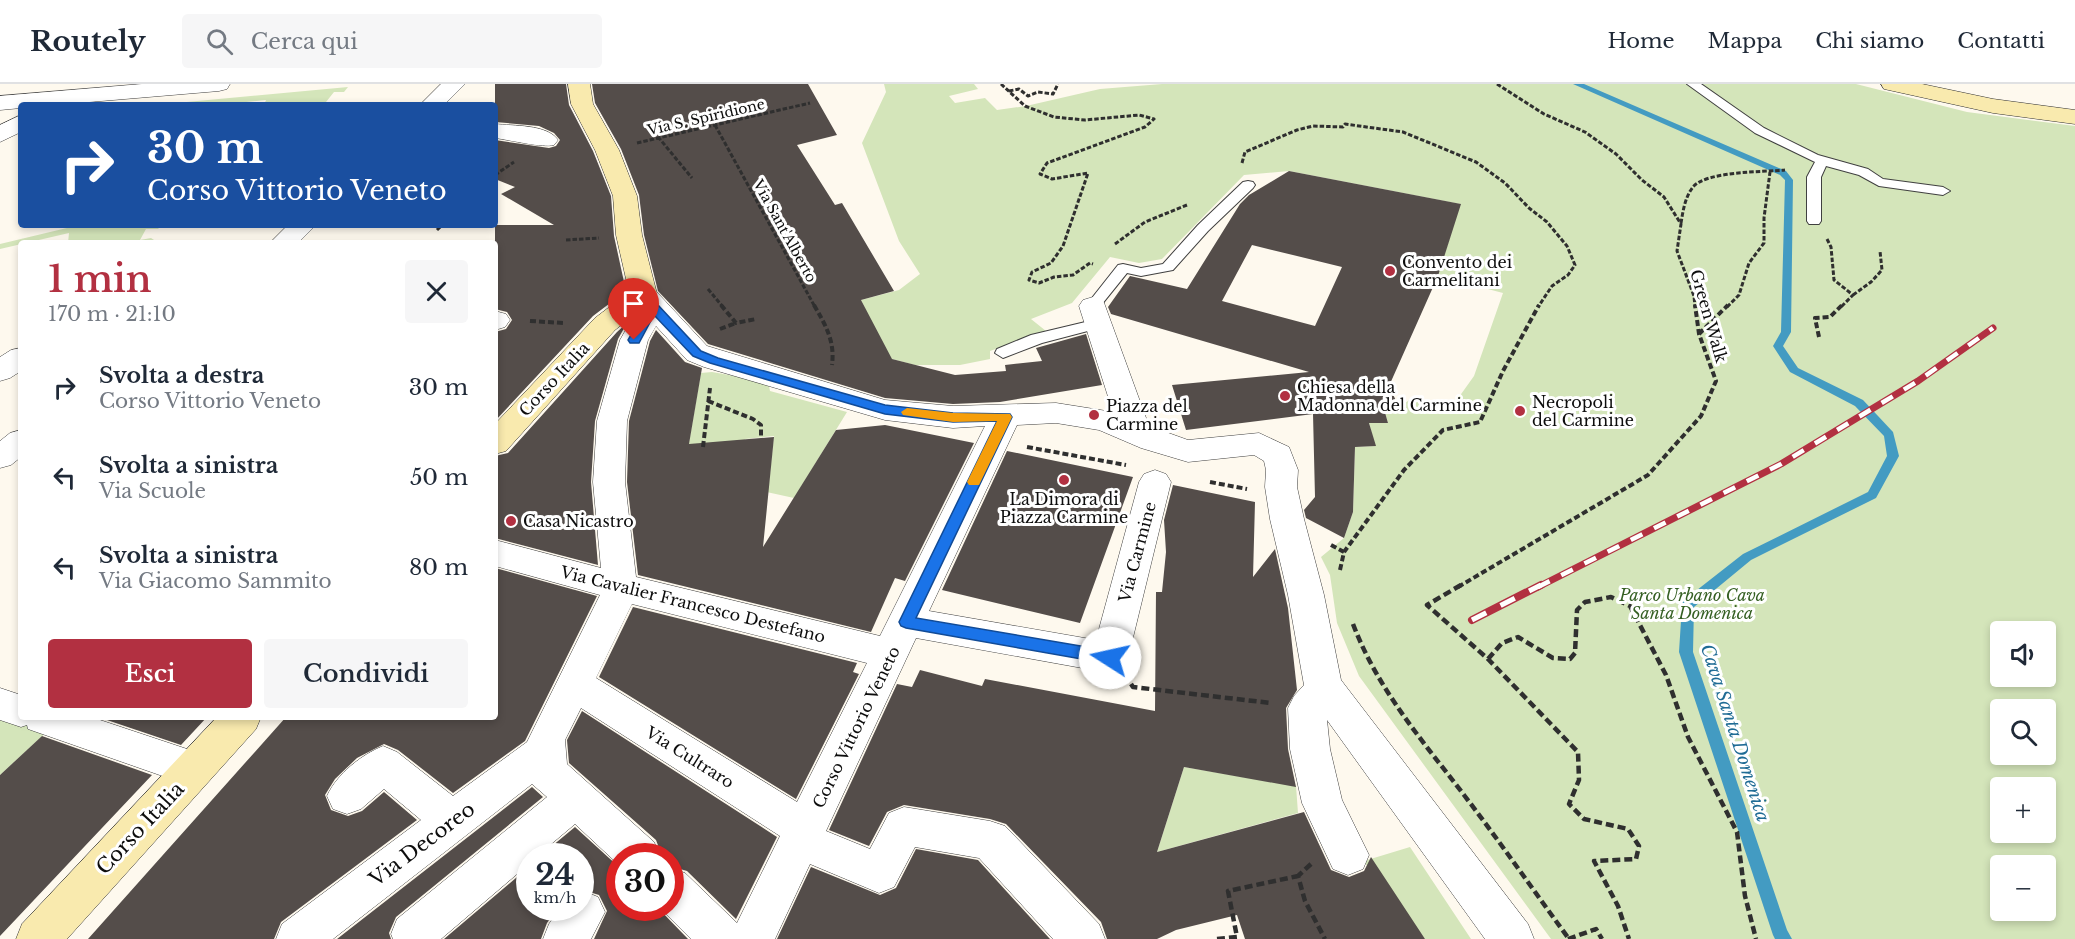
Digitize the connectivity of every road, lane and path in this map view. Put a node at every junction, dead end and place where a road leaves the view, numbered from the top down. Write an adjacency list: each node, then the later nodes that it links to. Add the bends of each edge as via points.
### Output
1 (81, 84): 11 (street)
2 (219, 84): 11 (street)
3 (454, 84): 12 (street)
4 (579, 84): 24 (street, via 582,104)
5 (1001, 84): 10 (path)
6 (1058, 84): 10 (path, via 1053,94 1038,92 1028,96 1019,89)
7 (1497, 84): 32 (path, via 1616,154 1664,197)
8 (1693, 84): 25 (lane, via 1780,143)
9 (1892, 84): 16 (street, via 1993,106)
10 (1009, 91): 38 (path, via 1025,106 1061,118 1086,120 1135,114 1154,119 1145,127 1047,163 1040,174 1056,180 1079,171 1088,173 1063,246 1051,263 1032,272 1029,280 1039,283 1073,275)
11 (52, 102)
12 (434, 102)
13 (0, 103): 14 (street)
14 (18, 103)
15 (810, 104): 18 (path, Via S. Spiridione)
16 (2075, 117)
17 (18, 124): 21 (street)
18 (715, 125): 22 (path, Via S. Spiridione); 49 (path, Via Sant'Alberto, via 828,330)
19 (657, 130): 22 (path)
20 (498, 131): 23 (street)
21 (0, 135)
22 (659, 138): 24 (path, Via S. Spiridione); 27 (path)
23 (546, 140)
24 (607, 150): 42 (street, via 625,195 629,236)
25 (1823, 160): 29 (lane, via 1871,173 1879,182); 31 (lane, via 1814,177)
26 (1239, 169): 65 (path, via 1245,152 1313,126 1345,124 1403,132 1476,162 1505,183 1547,222 1567,246 1575,265 1569,276 1551,287 1494,386 1480,422 1443,430 1404,471 1344,552)
27 (692, 178)
28 (1248, 185): 43 (lane, via 1168,267 1141,272 1123,268)
29 (1943, 191)
30 (1193, 203): 35 (path, via 1144,222)
31 (1814, 221): 41 (path, via 1831,247 1834,280)
32 (1681, 224): 47 (path, Green Walk, via 1677,251 1694,296); 47 (path, Green Walk, via 1684,205 1696,184 1712,178 1770,172 1764,243 1749,263 1740,295)
33 (300, 228): 34 (street)
34 (286, 240)
35 (1106, 250)
36 (1880, 251): 41 (path, via 1882,270)
37 (1098, 257): 38 (path)
38 (1090, 263): 39 (path)
39 (1098, 265)
40 (708, 289): 44 (path, via 736,324)
41 (1853, 295): 48 (path, via 1830,317 1815,318)
42 (648, 300): 46 (street, Corso Italia); 54 (street, via 697,353 714,360 885,410 953,417); 66 (street, via 612,421 609,482)
43 (1096, 315): 50 (lane); 61 (street)
44 (756, 319)
45 (498, 321): 46 (path)
46 (605, 324): 57 (street, Corso Italia)
47 (1699, 334): 71 (path, Green Walk, via 1716,381 1701,416 1648,475 1427,605)
48 (1819, 337)
49 (834, 348)
50 (1003, 353)
51 (711, 382): 52 (path)
52 (708, 401): 56 (path, via 753,419 760,425); 59 (path)
53 (0, 427): 55 (street)
54 (1000, 429): 61 (path); 61 (street, via 1056,413 1104,420); 68 (street, Corso Vittorio Veneto)
55 (18, 432)
56 (761, 438)
57 (498, 440)
58 (18, 443): 60 (street)
59 (703, 447)
60 (0, 457)
61 (1141, 460): 70 (street, Via Carmine); 73 (street, via 1152,440 1188,451 1259,444 1278,455 1287,519 1306,595)
62 (1203, 480): 63 (path)
63 (1249, 489)
64 (498, 554): 66 (street, Via Cavalier Francesco Destefano)
65 (1341, 580)
66 (620, 587): 69 (street, Via Cavalier Francesco Destefano); 72 (street)
67 (1351, 618): 97 (path, via 1386,693)
68 (906, 622): 69 (street, Corso Vittorio Veneto); 70 (street)
69 (890, 654): 83 (street, Corso Vittorio Veneto)
70 (1110, 658): 73 (path, via 1134,687)
71 (1488, 659): 99 (path, via 1578,752 1579,780 1569,804 1584,819 1628,829 1640,846 1636,859 1594,861 1618,906); 100 (path, via 1502,643 1518,637 1551,658 1570,658 1575,653 1577,610 1584,602 1611,597 1630,606 1666,675 1689,737 1737,832 1745,896)
72 (574, 684): 78 (street, via 546,740); 83 (street, Via Cultraro)
73 (1315, 697): 85 (street, via 1310,749 1322,803); 96 (street)
74 (0, 704): 75 (street)
75 (18, 710)
76 (51, 720): 79 (street)
77 (240, 720): 79 (street, Corso Italia)
78 (546, 750): 81 (street, via 547,772); 82 (street, Via Decoreo)
79 (194, 770): 88 (street, Corso Italia)
80 (347, 796): 82 (street, via 383,764)
81 (576, 798): 84 (street); 90 (street, via 413,934)
82 (453, 821): 89 (street, Via Decoreo)
83 (803, 835): 92 (street, Corso Vittorio Veneto); 93 (street, Via Cultraro, via 879,873 903,825 990,840)
84 (625, 843)
85 (1348, 855): 86 (path, via 1310,865)
86 (1298, 876): 94 (path, via 1228,891 1237,937); 95 (path, via 1305,901)
87 (684, 902): 91 (street)
88 (38, 939)
89 (298, 939)
90 (417, 939)
91 (722, 939)
92 (753, 939)
93 (1083, 939)
94 (1217, 939)
95 (1325, 939)
96 (1512, 939)
97 (1569, 939): 98 (path, via 1596,929)
98 (1602, 939)
99 (1629, 939)
100 (1756, 939)

